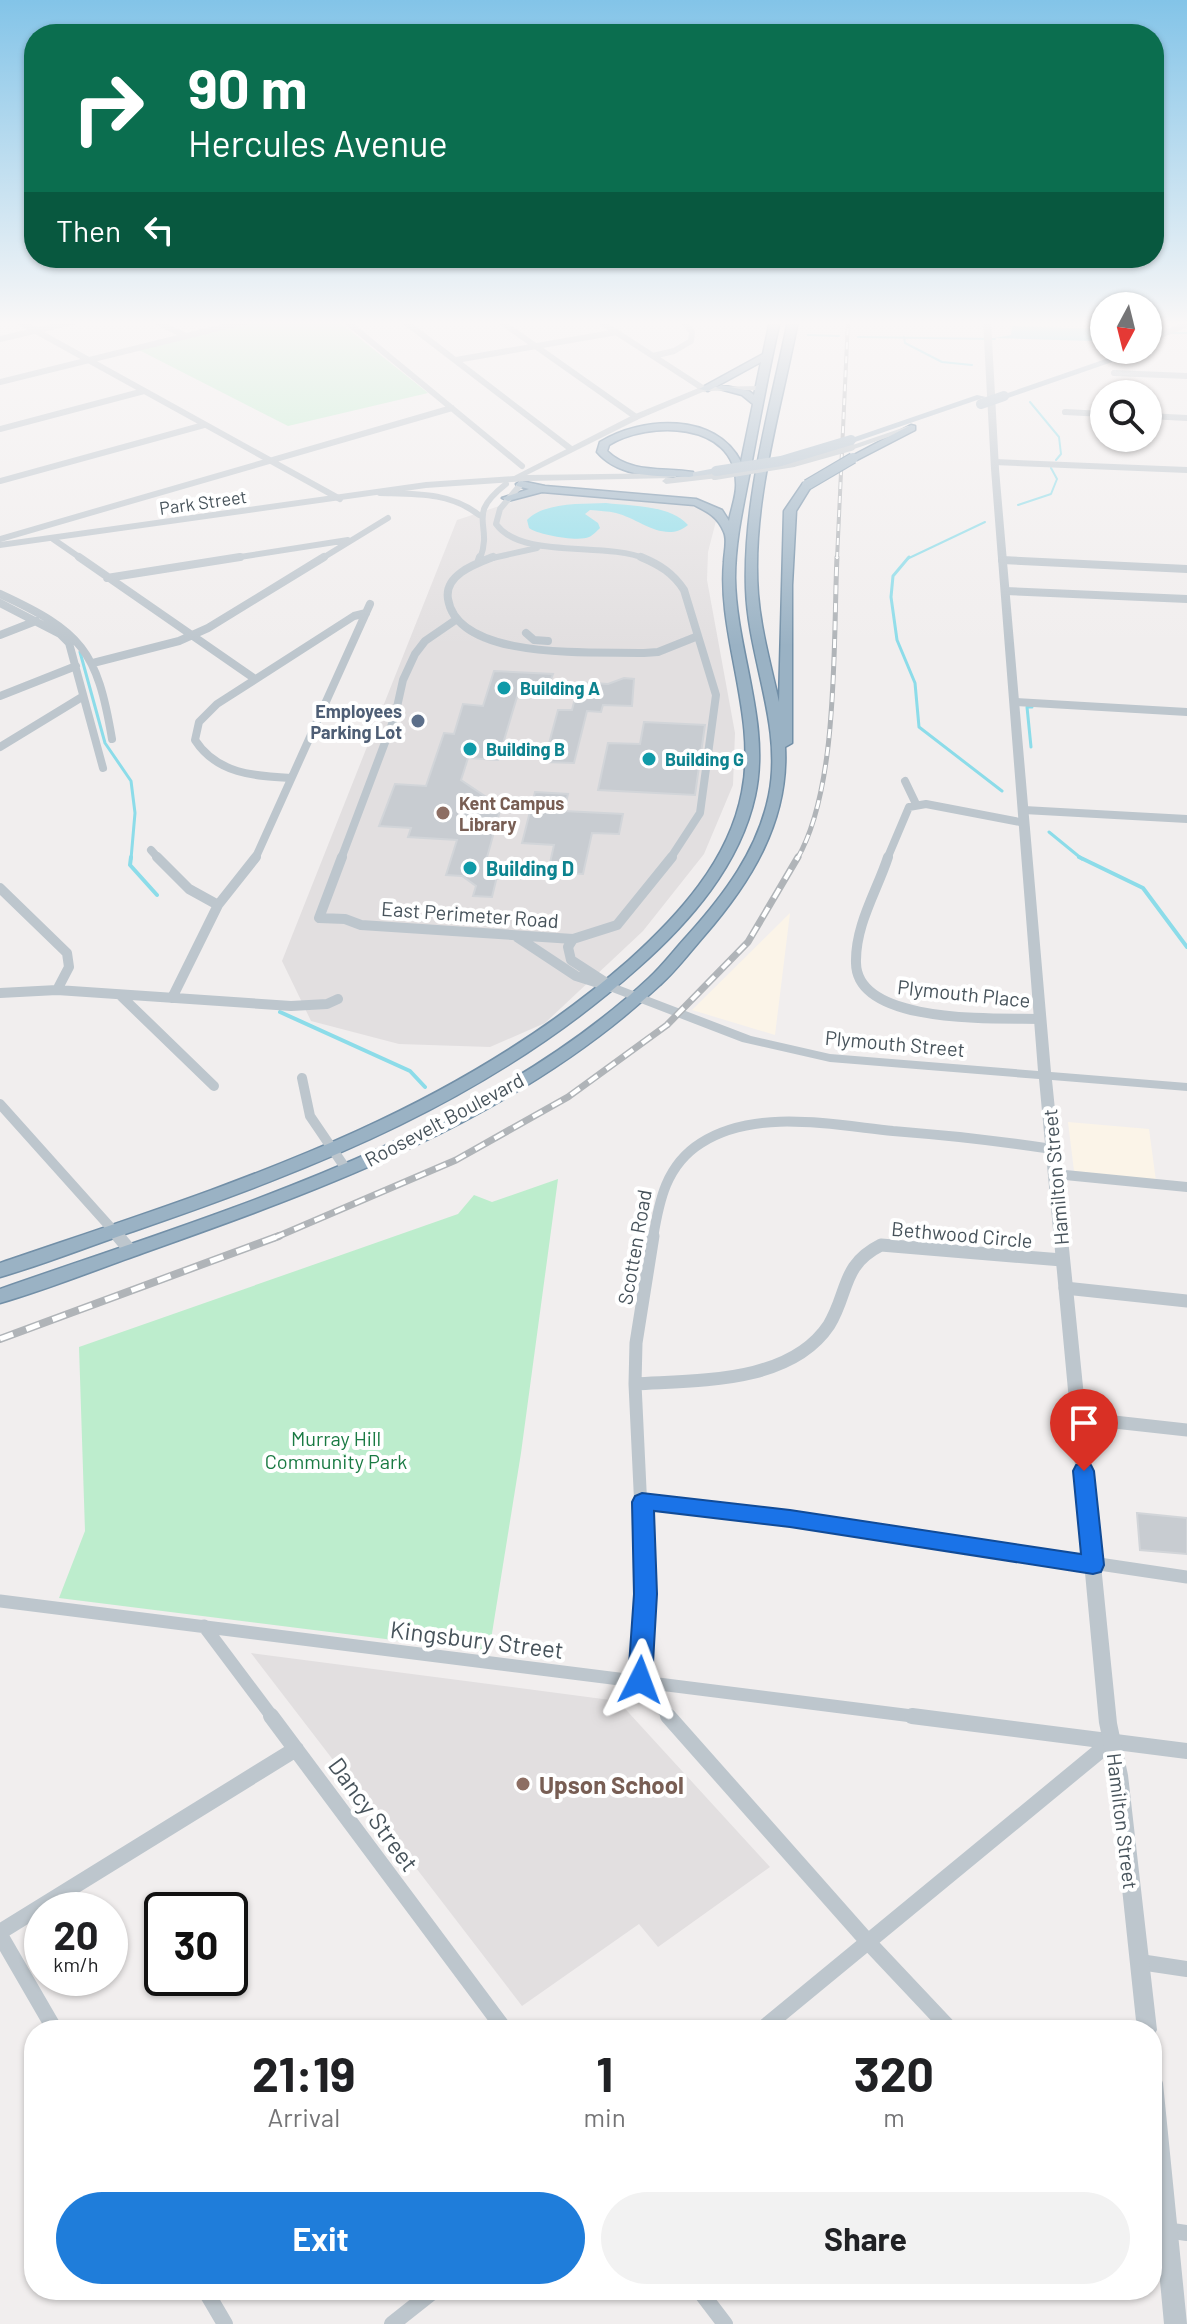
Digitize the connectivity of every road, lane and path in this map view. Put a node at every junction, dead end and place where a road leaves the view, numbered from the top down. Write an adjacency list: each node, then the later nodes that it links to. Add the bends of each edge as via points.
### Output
1 (188, 429): 23 (street)
2 (212, 429): 17 (street)
3 (376, 429): 17 (street)
4 (478, 429): 19 (street)
5 (546, 429): 15 (street)
6 (611, 429): 15 (street)
7 (634, 429): 21 (highway, via 604,444 608,460)
8 (661, 429): 25 (highway, via 706,435 736,460)
9 (753, 429): 25 (highway, Roosevelt Boulevard)
10 (773, 429): 64 (highway, Roosevelt Boulevard, via 752,570)
11 (903, 429): 14 (main road)
12 (907, 429): 14 (highway)
13 (992, 429): 18 (street, Hamilton Street)
14 (852, 448): 22 (main road, bridge); 64 (highway, bridge, via 800,491 790,511 786,724)
15 (571, 449): 16 (street)
16 (560, 455): 19 (street); 24 (street)
17 (268, 460): 30 (street); 34 (street)
18 (994, 462): 20 (street); 39 (street, Hamilton Street)
19 (522, 466): 26 (street)
20 (1187, 470)
21 (689, 474): 22 (main road); 24 (street)
22 (716, 474): 24 (street, via 662,481)
23 (0, 481)
24 (517, 481): 26 (street, Park Street); 27 (highway); 29 (street); 31 (street, via 489,497)
25 (742, 483): 33 (highway, Roosevelt Boulevard)
26 (426, 485): 28 (street, Park Street)
27 (545, 489): 29 (highway); 33 (highway, via 696,502 718,512)
28 (380, 493): 30 (street, Park Street); 31 (street, via 450,499)
29 (508, 498): 38 (street, via 496,524 504,535 522,543)
30 (340, 499): 35 (street, Park Street)
31 (479, 515): 40 (street, via 485,543)
32 (388, 518): 36 (street)
33 (732, 535): 75 (highway, Roosevelt Boulevard, via 730,607 753,758 745,810 720,863 693,903)
34 (0, 539)
35 (53, 539): 37 (street, Park Street); 42 (street)
36 (352, 539): 42 (street); 51 (street)
37 (0, 545)
38 (568, 547): 40 (street, via 534,548); 52 (street, East Perimeter Road, via 624,553 669,571 684,590)
39 (1002, 560): 41 (street); 43 (street, Hamilton Street)
40 (478, 563): 47 (street, via 456,576 447,590 446,601)
41 (1187, 569)
42 (107, 578): 51 (street)
43 (1005, 591): 45 (street); 59 (street, Hamilton Street)
44 (0, 594): 54 (street, via 67,628)
45 (1187, 599)
46 (0, 603): 48 (street)
47 (457, 619): 53 (street, via 482,637 511,646 644,653); 73 (street, East Perimeter Road, via 415,654 319,918)
48 (36, 621): 50 (street); 55 (street, via 69,643)
49 (526, 633): 53 (street, via 534,640 652,646)
50 (0, 635)
51 (192, 636): 54 (street); 56 (street)
52 (698, 636): 53 (street); 74 (street, East Perimeter Road, via 717,702 700,813 617,925)
53 (684, 641)
54 (93, 663): 61 (street, via 105,693)
55 (76, 666): 57 (street); 58 (street)
56 (255, 679): 65 (street, via 206,713 195,740 222,766); 65 (street, via 368,608)
57 (0, 696)
58 (82, 697): 62 (street); 63 (street)
59 (1015, 702): 60 (street); 68 (street, Hamilton Street)
60 (1187, 712)
61 (112, 739)
62 (0, 747)
63 (103, 768)
64 (779, 777): 80 (highway, Roosevelt Boulevard, via 764,833 736,885 693,942)
65 (291, 778): 72 (street, via 253,863)
66 (905, 781): 67 (street)
67 (916, 804): 68 (street); 82 (street, Plymouth Place, via 904,813 865,915 858,943 860,983 876,999 903,1008)
68 (1024, 816): 69 (street); 82 (street, Hamilton Street)
69 (1187, 819)
70 (151, 850): 72 (street, via 189,890)
71 (0, 888): 76 (street, via 67,953 69,967)
72 (218, 905): 79 (street)
73 (513, 935): 74 (street, East Perimeter Road); 75 (street, via 576,976)
74 (573, 939): 75 (street, via 568,947 571,960)
75 (611, 987): 80 (street, Plymouth Street); 89 (highway, Roosevelt Boulevard, via 502,1064)
76 (57, 990): 77 (street); 78 (street)
77 (0, 993)
78 (120, 995): 79 (street); 85 (street)
79 (172, 998): 81 (street, via 291,1006)
80 (636, 998): 83 (street, Plymouth Street, via 798,1053); 90 (highway, Roosevelt Boulevard, via 496,1096)
81 (338, 999)
82 (1040, 1019): 83 (street, Hamilton Street)
83 (1045, 1076): 86 (street, Plymouth Street); 88 (street, Hamilton Street)
84 (302, 1078): 89 (street, via 313,1126)
85 (214, 1086)
86 (1187, 1087)
87 (0, 1104): 93 (street)
88 (1052, 1149): 91 (street, Hamilton Street); 100 (street, Scotten Road, via 793,1122 746,1126 705,1140 680,1159 660,1195 636,1343)
89 (331, 1151): 90 (street); 93 (highway, Roosevelt Boulevard)
90 (346, 1169): 94 (highway, Roosevelt Boulevard)
91 (1055, 1174): 92 (street); 95 (street, Hamilton Street)
92 (1187, 1187)
93 (114, 1230): 94 (street); 96 (highway, Roosevelt Boulevard)
94 (129, 1249): 98 (highway, Roosevelt Boulevard)
95 (1062, 1260): 97 (street, Hamilton Street); 100 (street, Bethwood Circle, via 881,1245 855,1260 829,1325 786,1360 738,1374)
96 (0, 1270)
97 (1065, 1288): 99 (street); 101 (street, Hamilton Street)
98 (0, 1296)
99 (1187, 1301)
100 (635, 1384): 103 (street, Scotten Road)
101 (1078, 1418): 102 (street); 104 (street, Hamilton Street)
102 (1187, 1430)
103 (642, 1502): 104 (street, via 790,1518); 108 (street, Scotten Road, via 645,1594)
104 (1093, 1565): 105 (street); 109 (street, Hamilton Street)
105 (1187, 1577)
106 (1, 1599): 107 (street, Kingsbury Street)
107 (204, 1626): 108 (street, Kingsbury Street); 110 (street, Dancy Street)
108 (640, 1680): 109 (street, Kingsbury Street); 113 (street)
109 (1112, 1741): 111 (street, Kingsbury Street); 113 (street); 114 (street, Hamilton Street)
110 (296, 1749): 112 (street); 117 (street, Dancy Street)
111 (1187, 1751)
112 (0, 1933): 116 (street)
113 (869, 1943): 118 (street); 119 (street)
114 (1140, 1962): 115 (street); 120 (street, Hamilton Street)
115 (1187, 1969)
116 (49, 2020)
117 (498, 2020)
118 (773, 2020)
119 (942, 2020)
120 (1146, 2020)
121 (1162, 2170): 122 (street)
122 (1169, 2231): 129 (street)
123 (211, 2300): 126 (street)
124 (422, 2300): 127 (street)
125 (707, 2300): 128 (street)
126 (225, 2324)
127 (392, 2324)
128 (725, 2324)
129 (1176, 2324)

